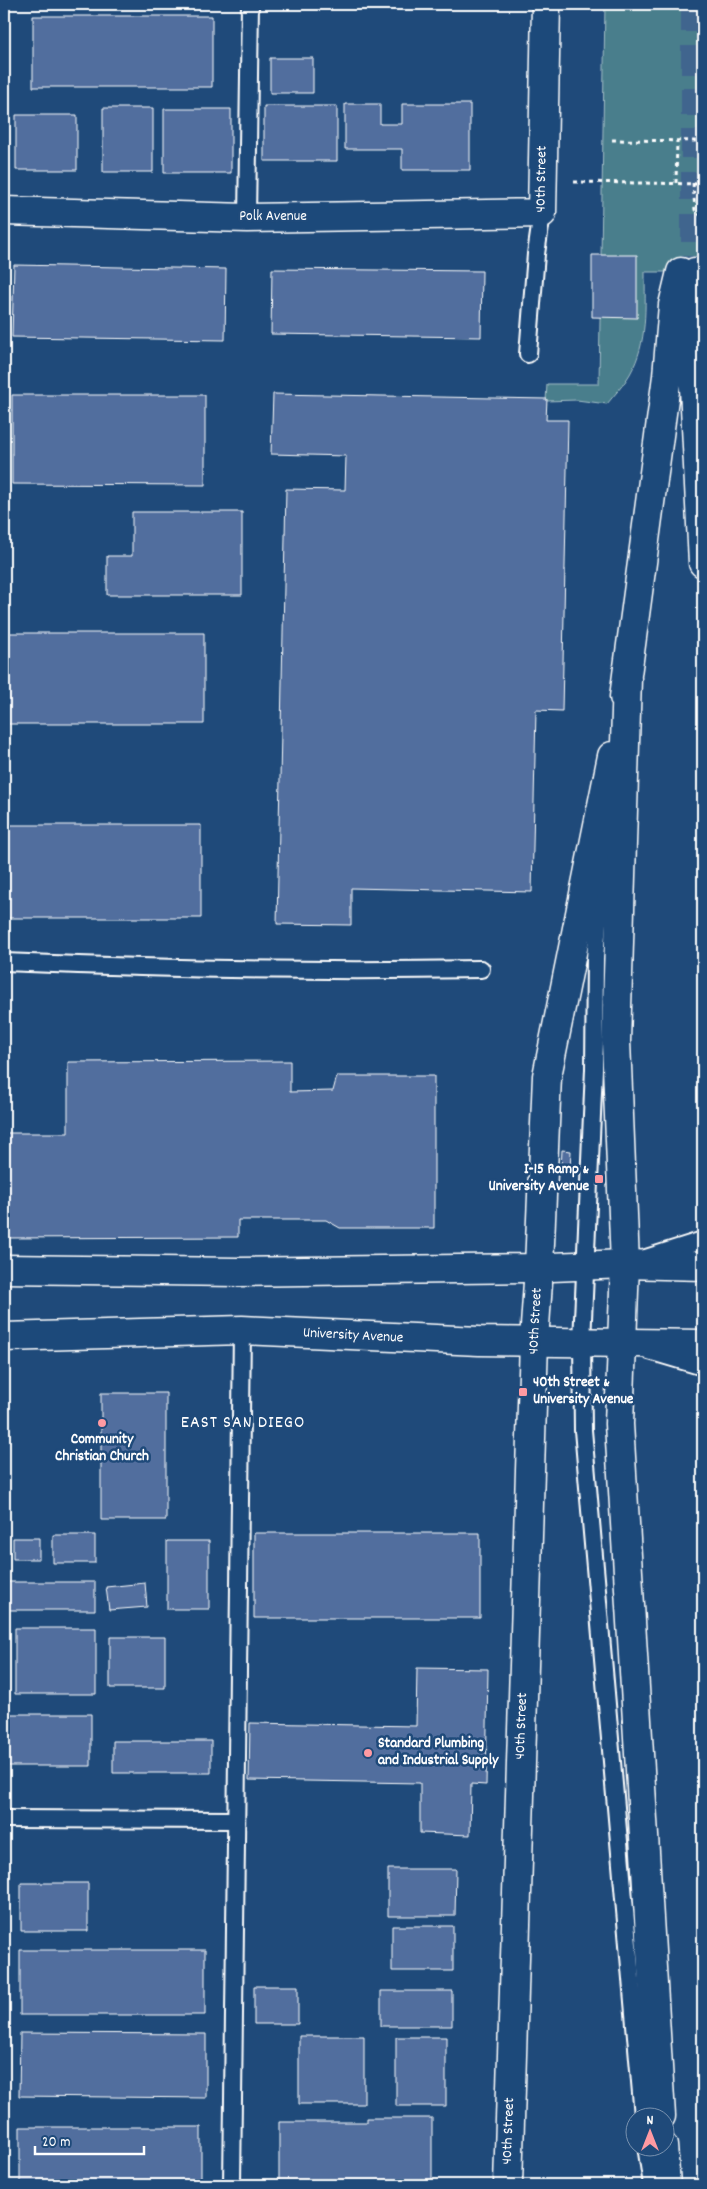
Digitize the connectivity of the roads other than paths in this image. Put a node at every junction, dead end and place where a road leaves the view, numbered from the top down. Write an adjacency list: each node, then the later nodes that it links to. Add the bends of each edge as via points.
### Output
1 (250, 4): 5 (lane)
2 (546, 4): 4 (main road, 40th Street)
3 (4, 211): 5 (main road, Polk Avenue)
4 (542, 213): 5 (main road, Polk Avenue); 6 (lane, 40th Street)
5 (247, 218)
6 (528, 354)
7 (703, 563): 8 (main road, via 688,272 673,305)
8 (627, 678): 12 (main road, via 616,1041); 13 (lane, via 606,823 595,958 594,1069); 15 (main road, 40th Street, via 547,1076)
9 (4, 962): 10 (lane, via 202,970 351,972)
10 (481, 969)
11 (703, 1240): 12 (lane)
12 (625, 1264): 13 (main road); 14 (main road); 21 (main road)
13 (585, 1266): 15 (main road); 20 (lane)
14 (703, 1266)
15 (538, 1267): 16 (main road, via 238,1272); 19 (main road, 40th Street)
16 (4, 1269)
17 (242, 1330): 18 (main road, University Avenue); 19 (main road, University Avenue); 25 (lane)
18 (4, 1337)
19 (534, 1341): 20 (main road, University Avenue); 31 (main road, 40th Street)
20 (582, 1342): 21 (main road, University Avenue); 26 (lane, via 583,1430)
21 (623, 1342): 22 (main road, University Avenue); 23 (lane); 27 (main road, via 619,1424)
22 (703, 1344)
23 (703, 1368)
24 (4, 1819): 25 (lane)
25 (236, 1820): 30 (lane)
26 (642, 2106)
27 (660, 2106)
28 (648, 2156): 32 (lane)
29 (664, 2156): 33 (main road)
30 (232, 2185)
31 (508, 2185)
32 (652, 2185)
33 (666, 2185)

